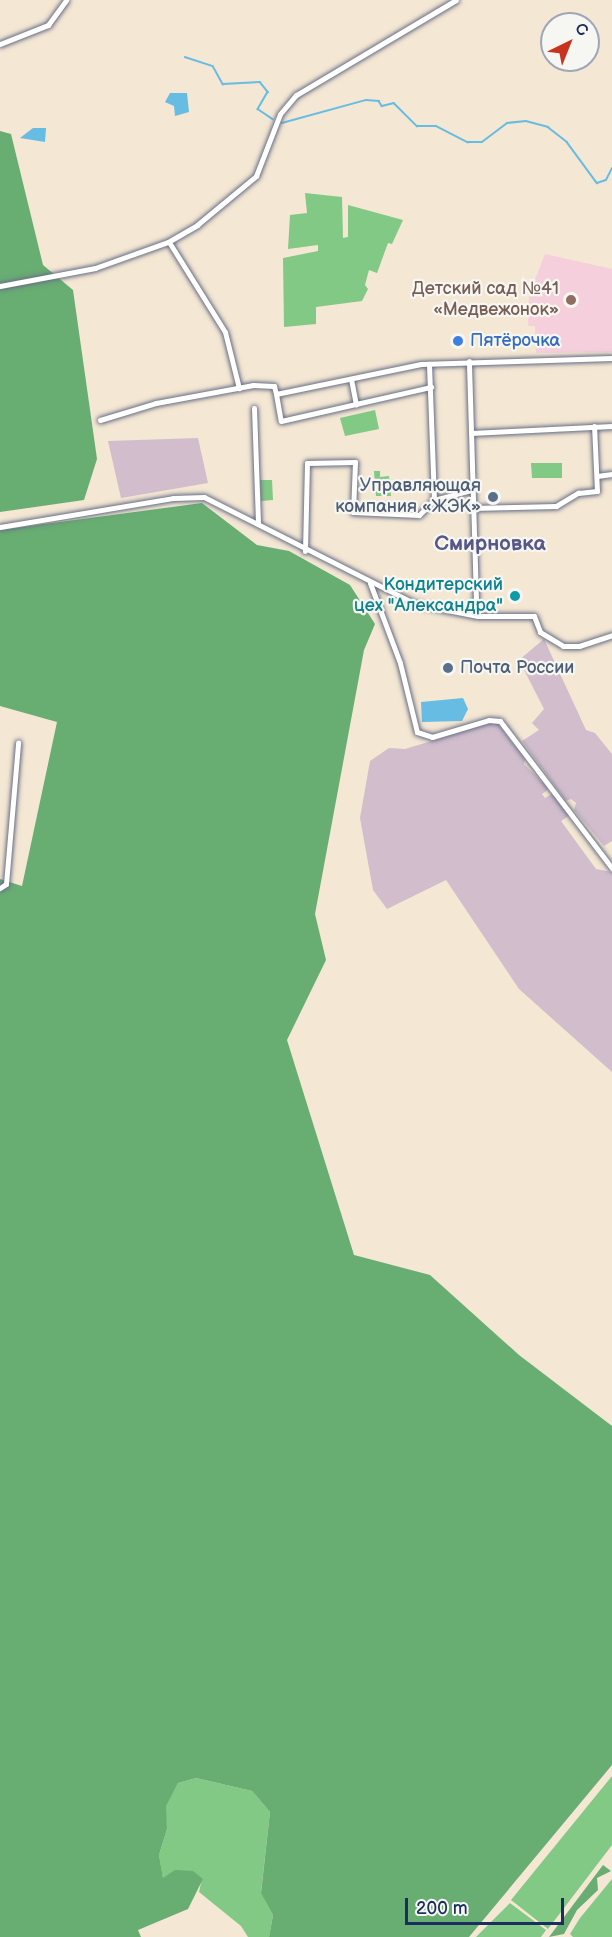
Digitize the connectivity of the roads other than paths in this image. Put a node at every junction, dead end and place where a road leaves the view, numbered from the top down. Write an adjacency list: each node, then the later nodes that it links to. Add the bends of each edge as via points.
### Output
1 (66, 0): 3 (street, via 48,25)
2 (456, 0): 4 (street, via 296,95 280,114 256,176 217,211)
3 (0, 44)
4 (169, 242): 5 (street, via 95,268); 11 (street, via 225,332)
5 (0, 286)
6 (612, 358): 7 (street)
7 (469, 361): 8 (street); 18 (street)
8 (429, 364): 9 (street); 10 (street)
9 (351, 379): 12 (street); 13 (street)
10 (431, 387): 13 (street); 22 (street, via 428,396 433,414)
11 (239, 388): 12 (street, via 274,386); 15 (street, via 156,403)
12 (276, 394): 13 (street, via 281,421)
13 (356, 405)
14 (254, 408): 24 (street)
15 (100, 420)
16 (594, 426): 17 (street); 18 (street); 20 (street)
17 (612, 426)
18 (471, 433): 21 (street)
19 (612, 474): 20 (street)
20 (597, 476): 23 (street, via 597,491 578,493 564,504)
21 (471, 490): 22 (street); 23 (street)
22 (434, 500): 26 (street, via 419,515 353,512 355,462 307,463)
23 (471, 508): 28 (street, via 477,600)
24 (258, 523): 25 (street, via 213,500 195,496); 26 (street)
25 (0, 527)
26 (305, 550): 27 (street)
27 (370, 583): 28 (street, via 438,611); 31 (street, via 400,663 417,732 432,737 489,720 500,721)
28 (466, 612): 29 (street, via 478,616 534,616 540,632 563,646 579,646)
29 (612, 635)
30 (18, 743): 32 (street, via 6,884)
31 (612, 868)
32 (0, 888)

